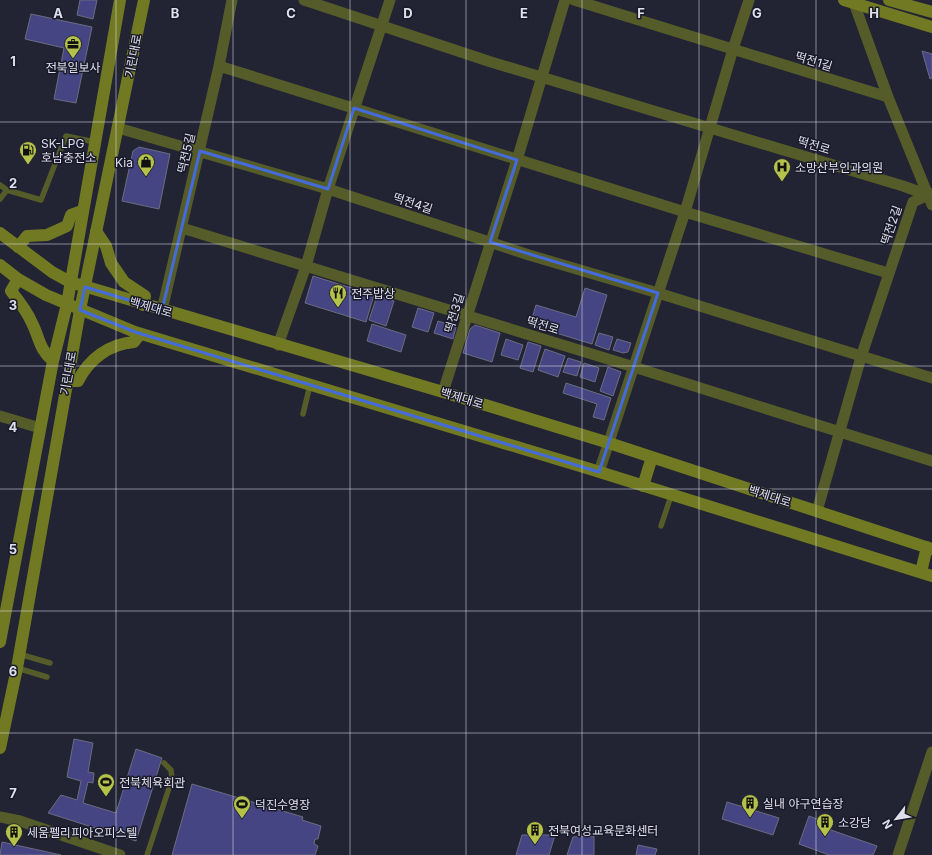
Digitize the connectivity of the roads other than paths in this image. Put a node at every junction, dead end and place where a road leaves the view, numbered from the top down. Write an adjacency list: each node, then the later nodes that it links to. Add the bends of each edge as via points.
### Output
1 (120, 0): 21 (street, 기린대로)
2 (144, 0): 20 (street, 기린대로)
3 (232, 0): 15 (street, 떡전5길)
4 (304, 0): 12 (street)
5 (390, 0): 12 (street)
6 (565, 0): 16 (street, 떡전3길)
7 (574, 0): 14 (street)
8 (749, 0): 14 (street)
9 (894, 1): 11 (street)
10 (849, 2): 13 (street); 17 (street)
11 (931, 9)
12 (382, 25): 16 (street); 18 (street)
13 (932, 27)
14 (733, 49): 17 (street, 떡전1길); 19 (street)
15 (219, 66): 18 (street); 22 (street, 떡전5길)
16 (541, 76): 19 (street, 떡전로); 23 (street, 떡전3길)
17 (888, 97): 27 (street)
18 (354, 108): 23 (street); 25 (street)
19 (711, 127): 27 (street, 떡전로, via 903,186); 30 (street)
20 (118, 128): 22 (street, 떡전4길); 32 (street, 기린대로)
21 (95, 142): 26 (lane, via 66,136 41,200); 29 (street, 기린대로)
22 (200, 151): 25 (street, 떡전4길); 31 (street, 떡전5길)
23 (517, 160): 30 (street); 34 (street, 떡전3길)
24 (0, 185): 26 (lane)
25 (328, 189): 34 (street, 떡전4길); 37 (street)
26 (7, 190): 28 (lane)
27 (931, 198): 38 (street, 떡전2길, via 913,202)
28 (0, 199)
29 (82, 211): 35 (street, via 71,216 66,226 47,235 27,236); 40 (street, 기린대로)
30 (684, 212): 38 (street); 42 (street)
31 (182, 228): 37 (street); 46 (street, 떡전5길)
32 (96, 231): 41 (street, 기린대로); 44 (street, via 124,282 145,296)
33 (0, 233): 35 (street, 백제대로)
34 (490, 242): 42 (street); 47 (street, 떡전3길)
35 (18, 247): 40 (street, 백제대로)
36 (0, 265): 39 (street)
37 (306, 266): 47 (street); 49 (street)
38 (888, 273): 50 (street, 떡전2길)
39 (18, 279): 43 (street); 51 (street, via 11,291 32,323 44,354)
40 (70, 282): 41 (street, 백제대로); 43 (street, 기린대로)
41 (85, 287): 44 (street, 백제대로); 45 (street, 기린대로)
42 (658, 293): 50 (street); 52 (street)
43 (67, 304): 45 (street); 51 (street, 기린대로)
44 (143, 305): 46 (street, 백제대로)
45 (80, 310): 48 (street); 54 (street, 기린대로)
46 (162, 310): 49 (street, 백제대로)
47 (467, 315): 52 (street, 떡전로); 56 (street, 떡전3길)
48 (140, 334): 54 (street, via 134,342 110,348 95,358 78,381); 55 (street)
49 (278, 345): 56 (street, 백제대로)
50 (861, 357): 53 (street); 60 (street, 떡전2길)
51 (53, 361): 59 (street, 기린대로)
52 (634, 367): 60 (street, 떡전로); 61 (street)
53 (932, 378)
54 (67, 381): 73 (street, 기린대로)
55 (310, 385): 57 (lane); 64 (street)
56 (443, 392): 61 (street, 백제대로)
57 (303, 414)
58 (0, 416): 59 (street)
59 (40, 428): 71 (street, 기린대로)
60 (839, 431): 63 (street); 67 (street, 떡전2길)
61 (609, 443): 62 (street, 백제대로); 64 (street)
62 (652, 457): 65 (street); 67 (street, 백제대로)
63 (932, 460)
64 (599, 472): 65 (street)
65 (643, 486): 66 (street)
66 (671, 496): 68 (lane); 70 (street)
67 (817, 510): 69 (street, 백제대로)
68 (661, 526)
69 (930, 548): 70 (street)
70 (927, 574)
71 (3, 610): 72 (street, 기린대로)
72 (0, 642)
73 (19, 654): 74 (lane); 75 (street, 기린대로)
74 (50, 663)
75 (17, 668): 76 (lane); 77 (street, 기린대로)
76 (47, 677)
77 (0, 748)
78 (932, 752): 80 (street)
79 (164, 763): 84 (lane, via 171,770 172,779)
80 (930, 769): 85 (street)
81 (0, 816): 82 (street, via 20,821)
82 (91, 851): 83 (street)
83 (120, 855)
84 (148, 855)
85 (898, 855)

